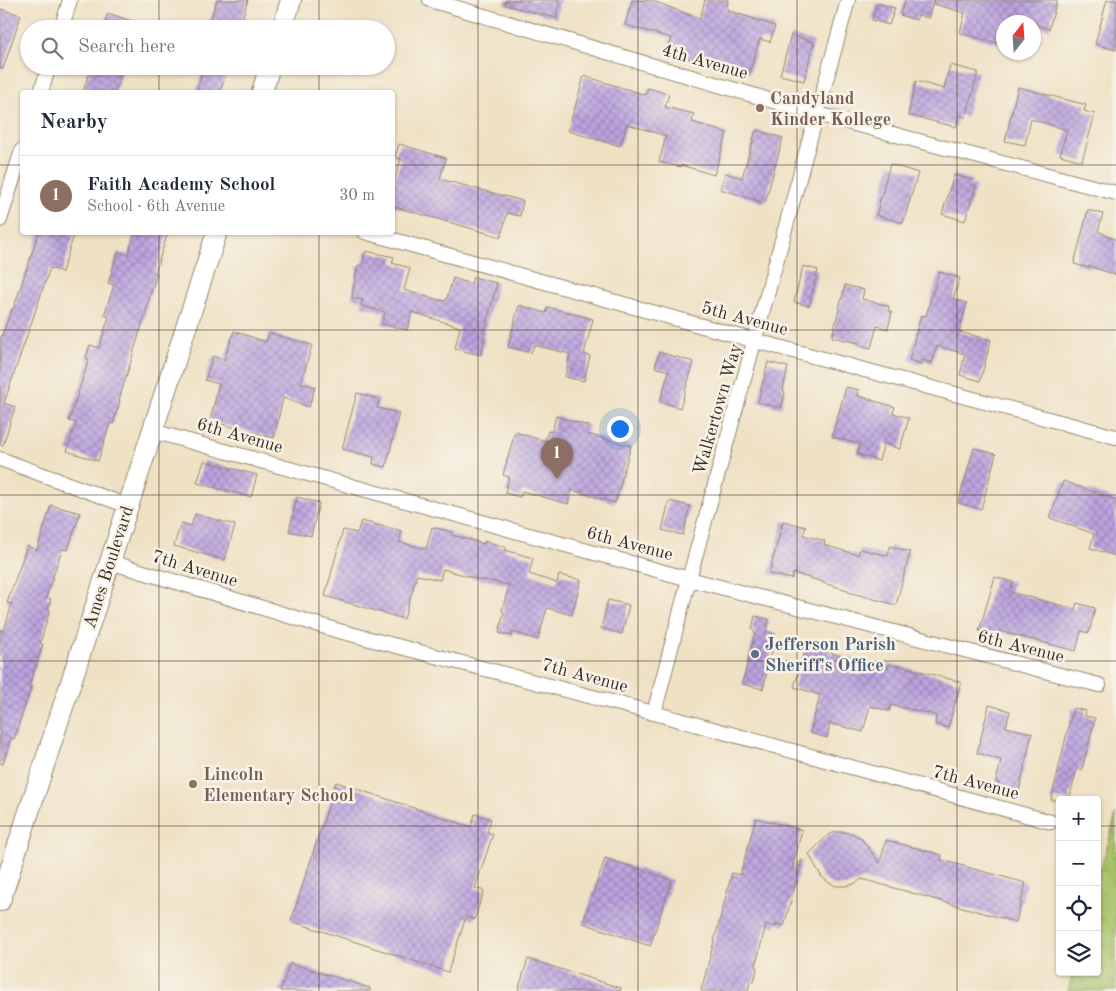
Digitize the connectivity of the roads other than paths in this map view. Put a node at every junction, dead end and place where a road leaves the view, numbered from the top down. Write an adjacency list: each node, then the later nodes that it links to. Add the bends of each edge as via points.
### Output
1 (70, 0): 5 (street)
2 (291, 0): 6 (street)
3 (430, 0): 11 (street, 4th Avenue)
4 (848, 0): 11 (street, Walkertown Way)
5 (64, 20)
6 (285, 20)
7 (46, 75): 9 (street)
8 (267, 75): 10 (street)
9 (42, 90)
10 (263, 90)
11 (817, 114): 13 (street, 4th Avenue); 17 (street, Walkertown Way)
12 (20, 156): 14 (street)
13 (1116, 194)
14 (0, 220)
15 (216, 235): 18 (street, Ames Boulevard)
16 (376, 235): 17 (street, 5th Avenue)
17 (756, 341): 19 (street, 5th Avenue); 23 (street, Walkertown Way)
18 (152, 430): 21 (street, Ames Boulevard); 23 (street, 6th Avenue)
19 (1116, 436)
20 (0, 459): 21 (street)
21 (128, 506): 22 (street, Ames Boulevard)
22 (110, 562): 25 (street, 7th Avenue, via 339,631); 27 (street, Ames Boulevard)
23 (689, 579): 24 (street, 6th Avenue); 25 (street, Walkertown Way)
24 (1099, 685)
25 (654, 713): 26 (street, 7th Avenue)
26 (1051, 822)
27 (0, 901)

